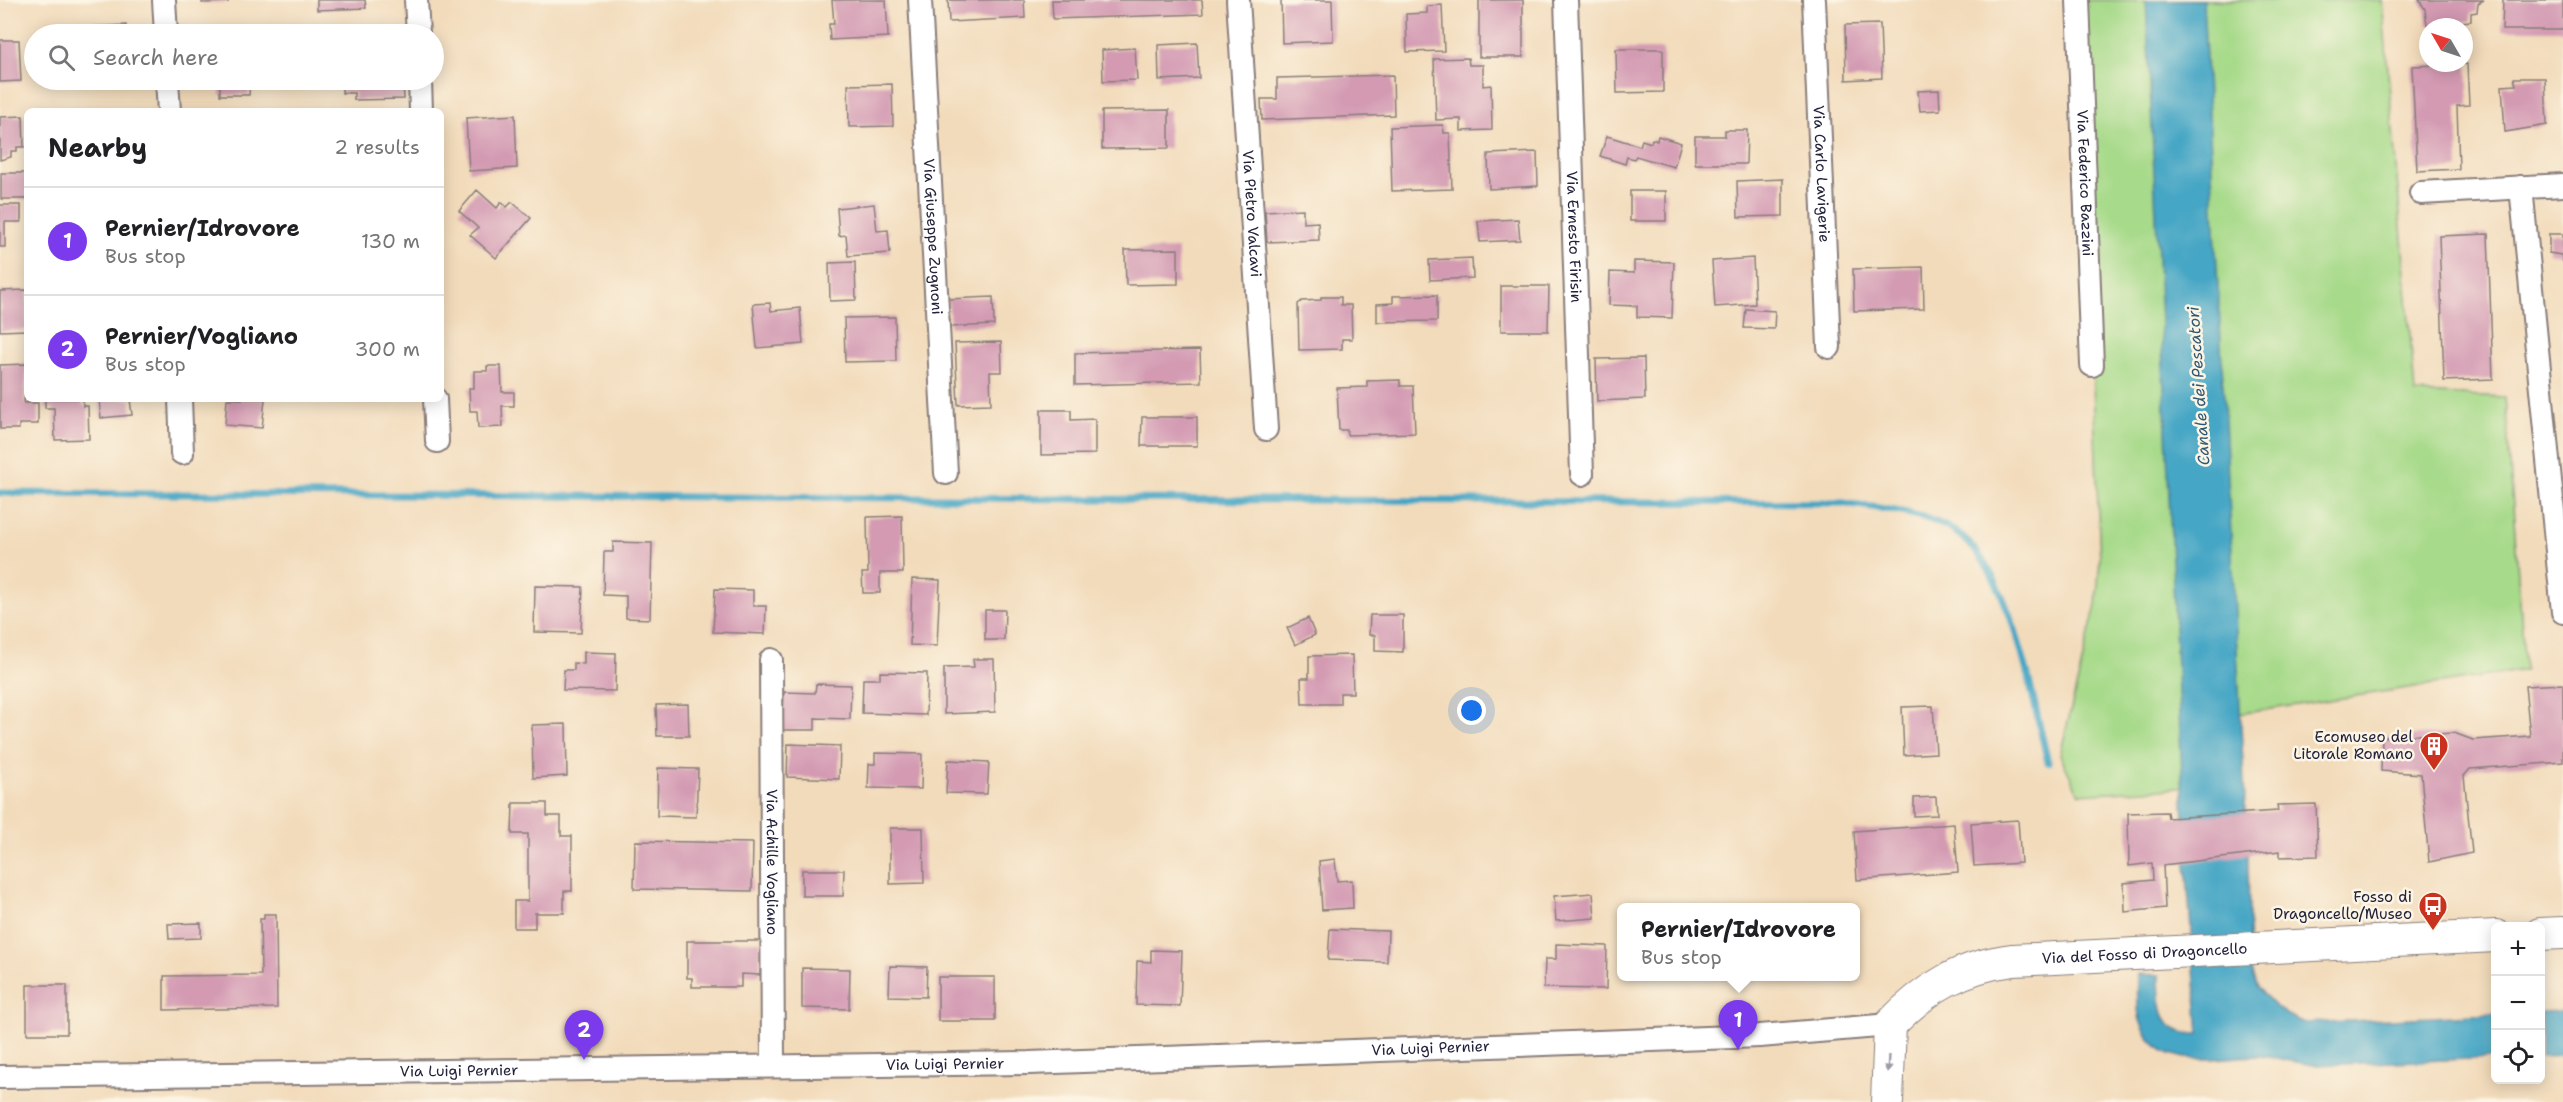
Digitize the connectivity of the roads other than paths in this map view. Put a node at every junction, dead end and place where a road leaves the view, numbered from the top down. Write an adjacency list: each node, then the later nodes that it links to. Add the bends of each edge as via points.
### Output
1 (164, 0): 8 (street)
2 (416, 0): 9 (street)
3 (920, 0): 24 (street, Via Giuseppe Zugnoni)
4 (1238, 0): 21 (street, Via Pietro Valcavi)
5 (1566, 0): 25 (street, Via Ernesto Firisin)
6 (1814, 0): 17 (street, Via Carlo Lavigerie)
7 (2078, 0): 18 (street, Via Federico Bazzini)
8 (165, 24)
9 (417, 24)
10 (168, 90): 12 (street)
11 (420, 90): 13 (street)
12 (169, 108)
13 (421, 108)
14 (2563, 185): 15 (street)
15 (2521, 187): 16 (street); 26 (street)
16 (2421, 193)
17 (1829, 347)
18 (2092, 365)
19 (180, 402): 23 (street)
20 (435, 402): 22 (street)
21 (1266, 429)
22 (437, 441)
23 (182, 453)
24 (946, 473)
25 (1582, 474)
26 (2558, 510): 27 (street)
27 (2563, 612)
28 (771, 660): 33 (street, Via Achille Vogliano)
29 (2563, 933): 30 (street)
30 (2545, 934)
31 (2491, 936): 32 (street, Via del Fosso di Dragoncello, via 2013,960 1976,967 1939,983)
32 (1890, 1025): 33 (street, Via Luigi Pernier, via 1760,1036 1326,1054 1029,1063); 35 (street, one-way to 35)
33 (773, 1065): 34 (street, Via Luigi Pernier)
34 (0, 1077)
35 (1887, 1102)

